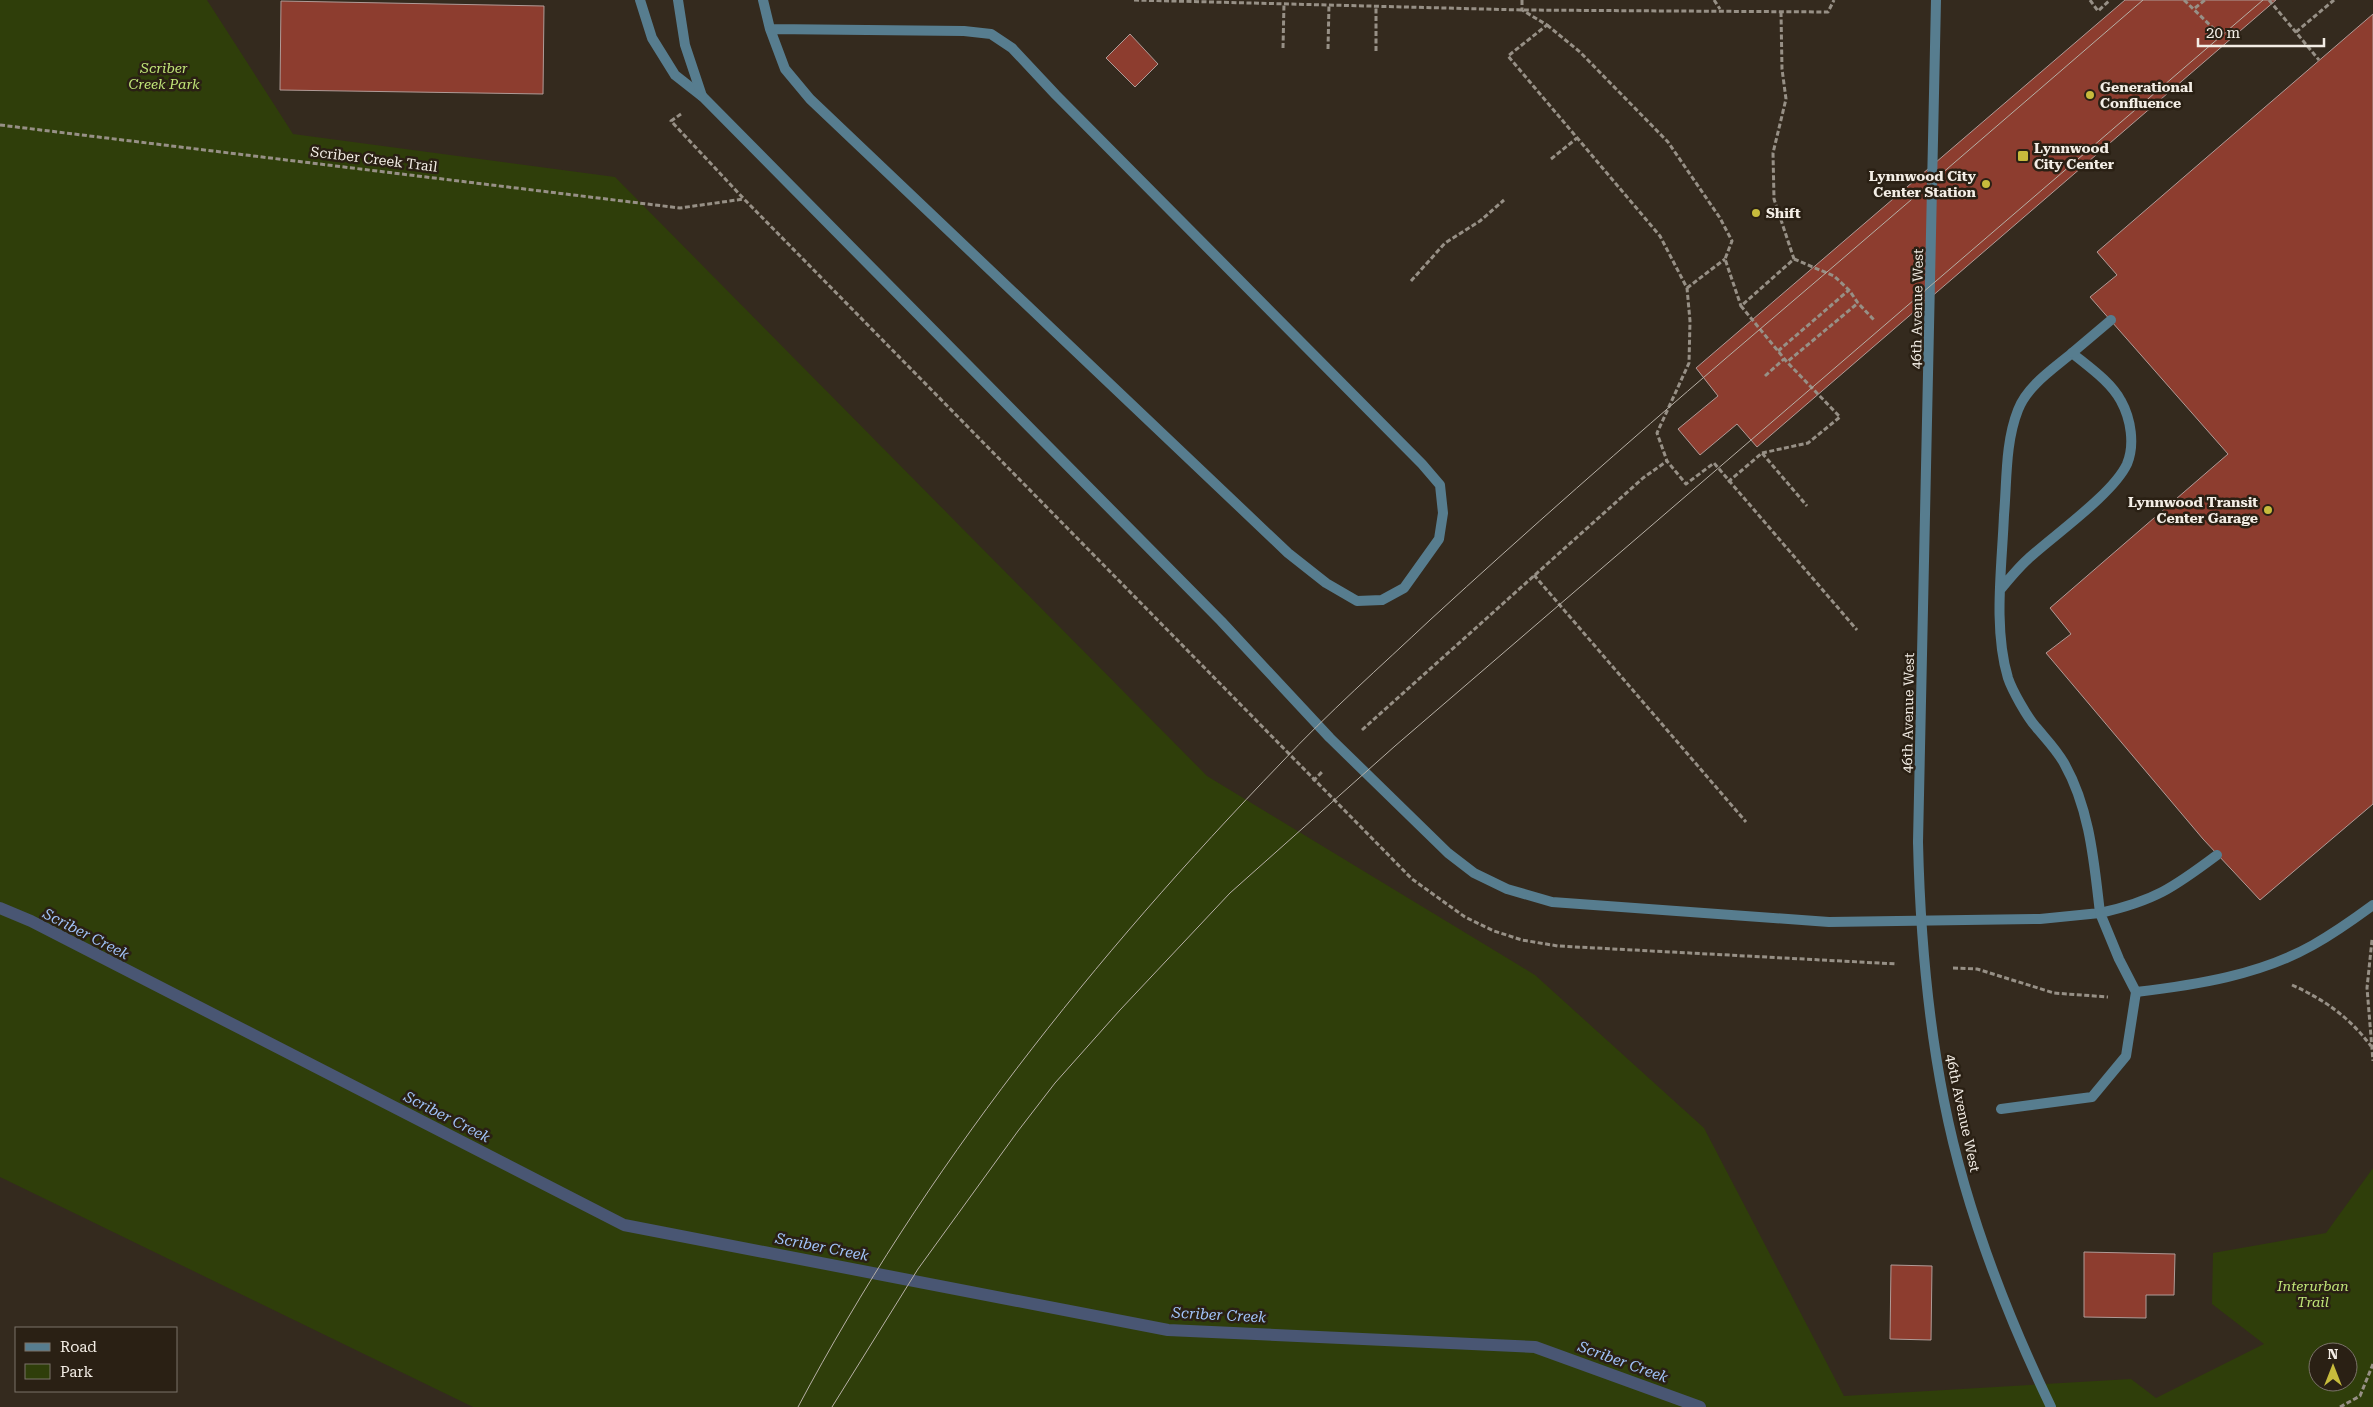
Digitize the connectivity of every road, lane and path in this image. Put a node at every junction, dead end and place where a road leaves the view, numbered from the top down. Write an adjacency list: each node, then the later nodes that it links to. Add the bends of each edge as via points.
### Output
1 (640, 0): 30 (street, via 652,38 675,75)
2 (678, 0): 30 (street, via 685,45)
3 (763, 0): 23 (street)
4 (1134, 0): 15 (path)
5 (1523, 0): 19 (path)
6 (1714, 0): 20 (path)
7 (1834, 0): 21 (path, via 1828,12)
8 (1936, 0): 71 (street, 46th Avenue West, bridge, via 1918,842 1925,969 1946,1111 1978,1230 2000,1293)
9 (2090, 0): 10 (path, via 2098,10)
10 (2110, 0)
11 (2184, 0): 18 (path)
12 (2205, 0): 18 (path)
13 (2269, 0): 25 (path)
14 (2334, 0): 25 (path)
15 (1284, 3): 16 (path); 26 (path)
16 (1329, 4): 17 (path); 27 (path)
17 (1376, 6): 19 (path); 28 (path)
18 (2195, 8): 24 (path)
19 (1522, 10): 20 (path); 22 (path)
20 (1720, 10): 21 (path)
21 (1780, 11): 37 (path, via 1786,99 1774,153 1774,199)
22 (1547, 25): 33 (path, via 1508,56); 38 (path, via 1580,52 1668,142 1732,240)
23 (770, 29): 23 (street, via 785,70 810,99 1288,553 1326,584 1357,601 1382,600 1404,588 1438,539 1443,513 1440,485 1012,48 991,34 964,31)
24 (2214, 30)
25 (2296, 32): 29 (path)
26 (1283, 48)
27 (1328, 49)
28 (1376, 50)
29 (2320, 60)
30 (703, 97): 57 (street, via 1221,621)
31 (672, 121): 35 (path)
32 (0, 125): 35 (path, Scriber Creek Trail, via 680,208)
33 (1577, 138): 34 (path); 40 (path, via 1660,236)
34 (1552, 159)
35 (744, 199): 63 (path, via 1313,781 1412,879 1436,898 1494,931 1558,946)
36 (1504, 200): 39 (path, via 1480,221 1445,243)
37 (1794, 259): 41 (path, via 1834,276); 43 (path)
38 (1725, 260): 40 (path); 43 (path)
39 (1411, 281)
40 (1688, 288): 51 (path, via 1689,363 1657,433)
41 (1849, 290): 42 (path); 46 (path)
42 (1858, 303): 44 (path); 48 (path)
43 (1741, 306): 46 (path)
44 (1874, 320)
45 (2111, 320): 47 (street)
46 (1778, 351): 48 (path)
47 (2072, 354): 55 (street, via 2037,383 2018,409 2009,443); 55 (street, via 2096,373 2121,400 2132,440 2127,464 2114,483 2026,560)
48 (1785, 360): 49 (path); 50 (path, via 1840,417 1808,443)
49 (1765, 376)
50 (1762, 453): 52 (path); 53 (path)
51 (1667, 461): 52 (path, via 1686,484 1714,463); 54 (path, via 1643,478)
52 (1728, 482): 56 (path)
53 (1808, 506)
54 (1534, 575): 57 (path); 58 (path)
55 (2000, 590): 61 (street, via 2002,656 2009,680 2034,726 2051,743 2076,788 2094,856)
56 (1857, 630)
57 (1342, 748): 61 (street, via 1461,864 1507,889 1552,902 1829,922 2040,919)
58 (1746, 822)
59 (2217, 855): 61 (street, via 2155,898)
60 (2373, 904): 65 (street, via 2311,946)
61 (2100, 913): 66 (street)
62 (2373, 936): 67 (path, via 2367,988)
63 (1898, 964)
64 (1948, 967): 66 (path, via 1977,969 2054,993 2109,997)
65 (2260, 968): 66 (street, via 2224,978); 67 (path, via 2326,1001 2358,1028)
66 (2136, 992): 69 (street, via 2126,1056 2092,1097)
67 (2371, 1046): 68 (path)
68 (2373, 1061)
69 (2001, 1109)
70 (2373, 1364): 72 (path, via 2360,1396)
71 (2051, 1407)
72 (2340, 1407)

